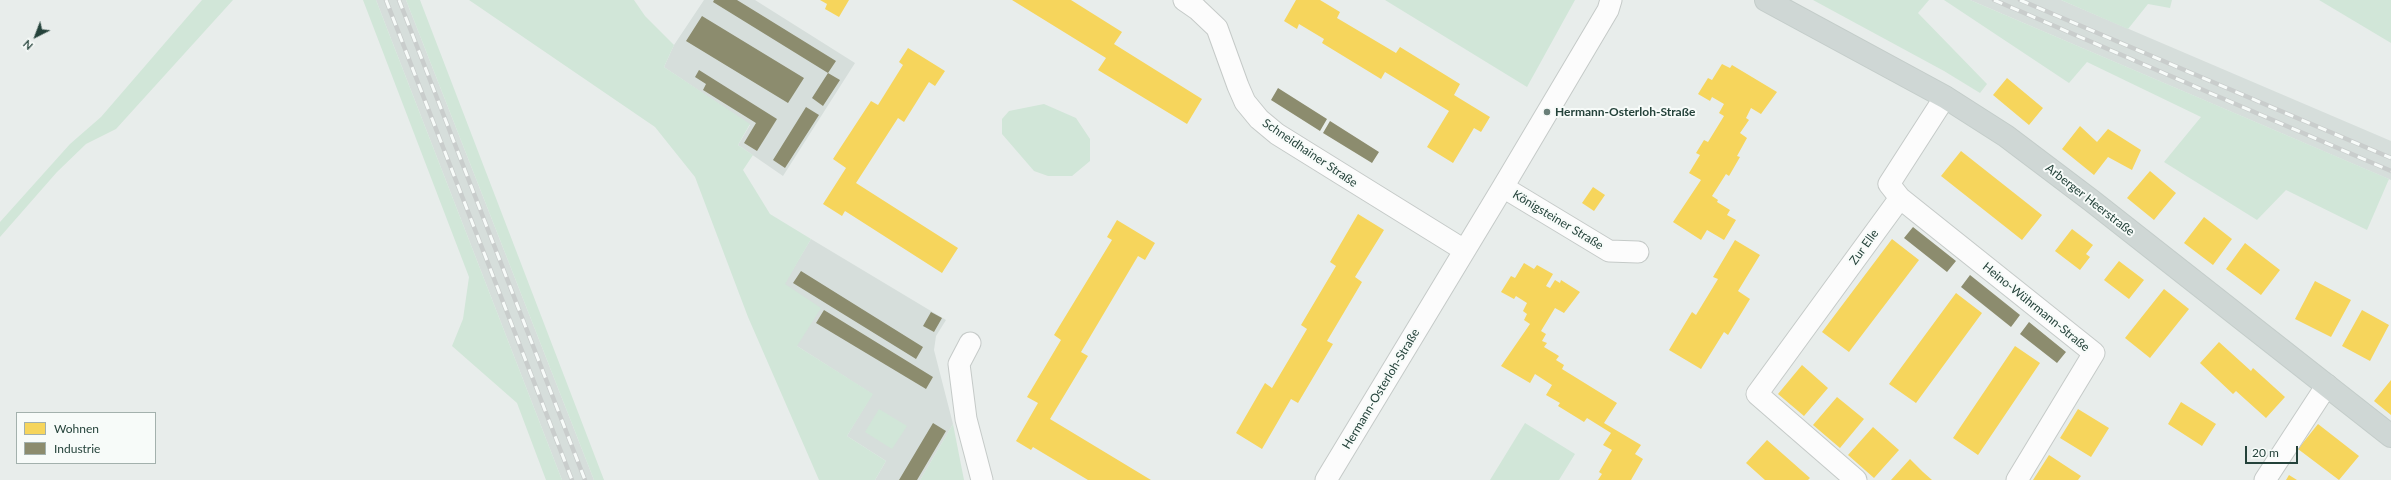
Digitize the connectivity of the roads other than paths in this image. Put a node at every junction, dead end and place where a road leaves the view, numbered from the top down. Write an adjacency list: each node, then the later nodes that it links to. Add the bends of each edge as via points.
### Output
1 (1184, 0): 7 (street, Schneidhainer Straße, via 1217,28 1245,102 1259,120)
2 (1766, 0): 4 (main road, Arberger Heerstraße)
3 (1613, 4): 5 (street, Hermann-Osterloh-Straße)
4 (1945, 97): 6 (street, via 1889,184); 10 (main road, Arberger Heerstraße, via 2006,136)
5 (1503, 187): 7 (street, Hermann-Osterloh-Straße); 8 (street, Königsteiner Straße, via 1609,251)
6 (1900, 198): 14 (street, Zur Elle, via 1757,394); 15 (street, Heino-Wührmann-Straße, via 2094,353)
7 (1464, 250): 13 (street, Hermann-Osterloh-Straße)
8 (1638, 252)
9 (970, 343): 12 (street, via 959,364 966,419)
10 (2327, 385): 11 (main road, Arberger Heerstraße); 16 (street)
11 (2391, 436)
12 (982, 480)
13 (1326, 480)
14 (1856, 480)
15 (2017, 480)
16 (2265, 480)

